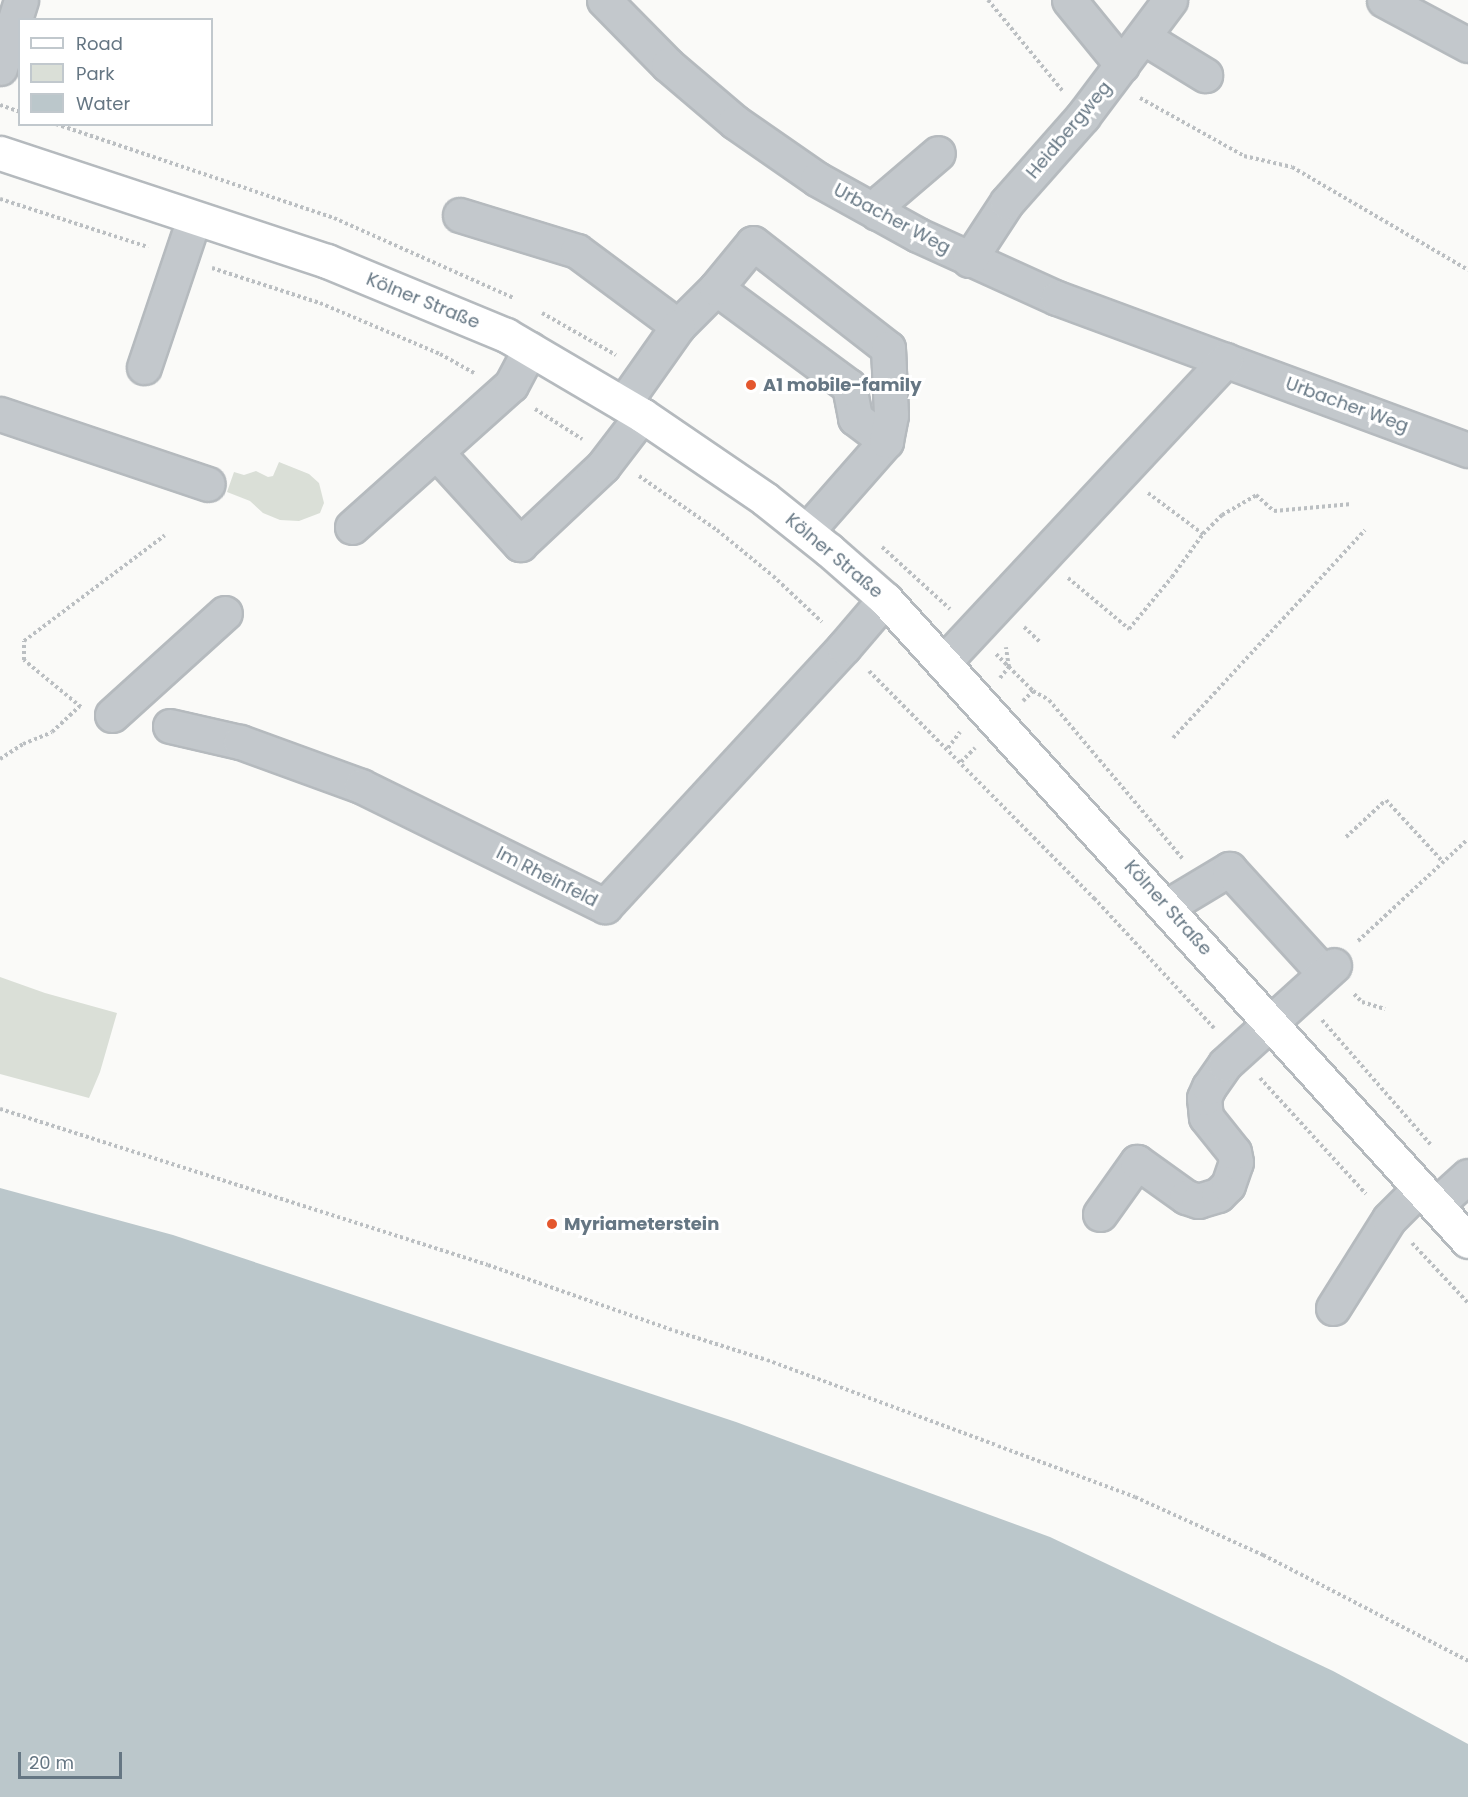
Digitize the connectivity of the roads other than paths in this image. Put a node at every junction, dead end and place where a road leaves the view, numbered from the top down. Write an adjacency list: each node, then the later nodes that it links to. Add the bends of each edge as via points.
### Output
1 (21, 0): 8 (street)
2 (604, 0): 13 (street, Urbacher Weg, via 668,64 735,122 817,179)
3 (1069, 0): 9 (street)
4 (1170, 0): 6 (street, Heidbergweg)
5 (1384, 0): 7 (street)
6 (1143, 37): 9 (street, Heidbergweg); 10 (street)
7 (1468, 45)
8 (0, 68)
9 (1117, 73): 16 (street, Heidbergweg, via 1007,202)
10 (1205, 75)
11 (0, 153): 15 (main road, Kölner Straße)
12 (938, 153): 13 (street, via 883,200)
13 (877, 213): 16 (street, Urbacher Weg)
14 (460, 215): 18 (street, via 577,251)
15 (194, 218): 19 (main road, Kölner Straße, via 327,261 506,335); 21 (street)
16 (969, 260): 20 (street, Urbacher Weg, via 1057,298)
17 (716, 288): 18 (street); 24 (street, via 849,386 855,418); 24 (street, via 753,243 888,348 891,415)
18 (678, 326): 22 (street)
19 (530, 349): 22 (main road, Kölner Straße); 26 (street, via 511,385)
20 (1226, 360): 25 (street, Urbacher Weg); 32 (street)
21 (144, 367)
22 (633, 410): 26 (street, via 603,466 520,544); 29 (main road, Kölner Straße)
23 (0, 414): 27 (street)
24 (886, 441): 29 (street)
25 (1468, 450)
26 (436, 452): 28 (street)
27 (208, 484)
28 (352, 527)
29 (807, 531): 30 (main road, Kölner Straße)
30 (885, 599): 32 (main road, Kölner Straße); 34 (street, Im Rheinfeld, via 605,906 361,786 240,742)
31 (225, 613): 33 (street)
32 (944, 662): 35 (main road, Kölner Straße)
33 (100, 713)
34 (170, 726)
35 (1166, 907): 36 (main road, Kölner Straße); 36 (street, via 1229,869 1329,969)
36 (1271, 1023): 38 (main road, Kölner Straße); 39 (street, via 1225,1064 1204,1098 1206,1117 1234,1152 1234,1174 1228,1185 1218,1196 1198,1201 1186,1197 1137,1162)
37 (1468, 1176): 38 (street)
38 (1428, 1197): 40 (main road, Kölner Straße); 41 (street, via 1389,1219)
39 (1100, 1215)
40 (1468, 1241)
41 (1333, 1308)

